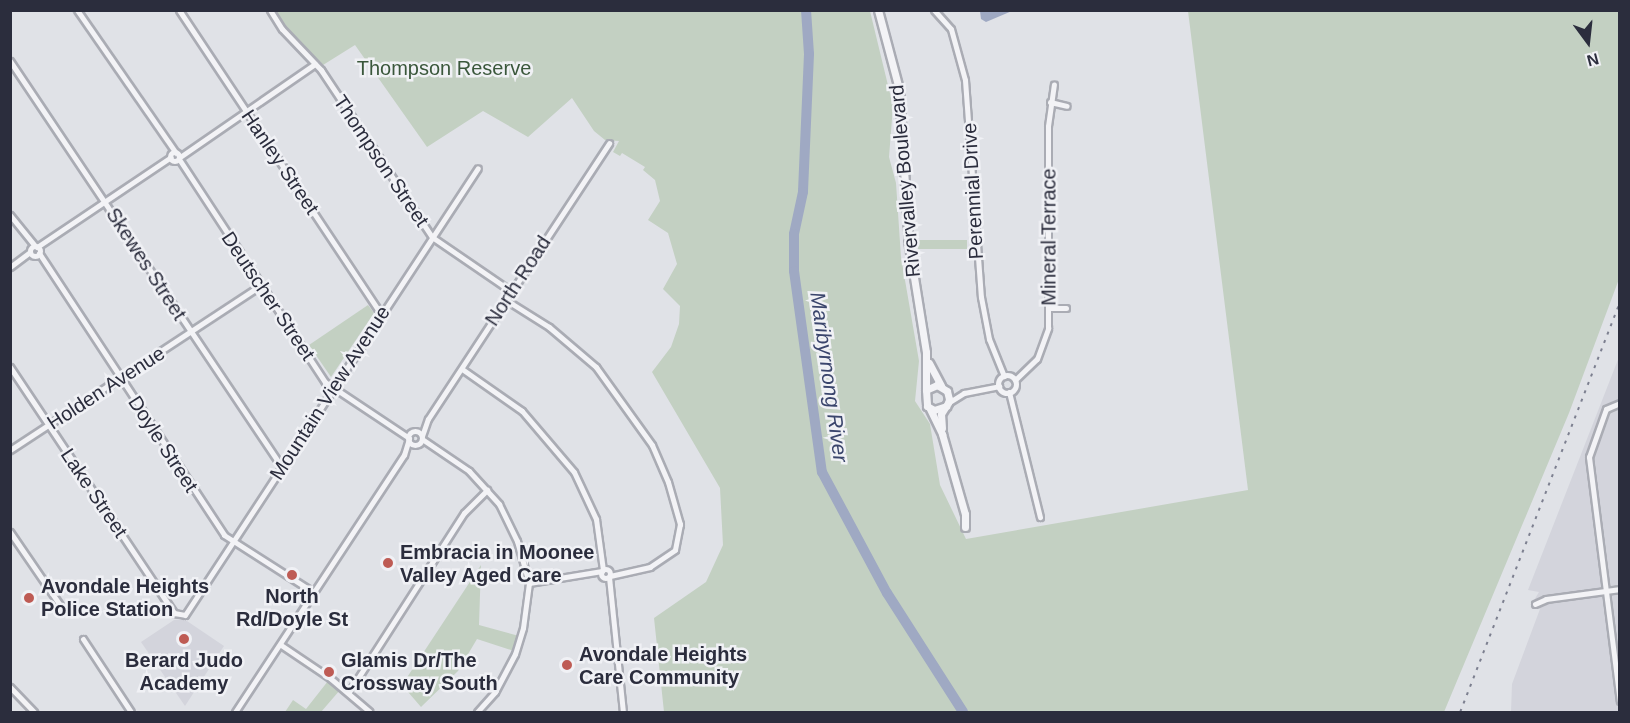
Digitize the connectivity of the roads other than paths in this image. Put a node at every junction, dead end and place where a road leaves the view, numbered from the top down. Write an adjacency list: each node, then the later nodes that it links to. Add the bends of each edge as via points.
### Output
1 (77, 10): 13 (street, Deutscher Street)
2 (179, 10): 11 (street, Hanley Street)
3 (270, 10): 7 (street, Thompson Street)
4 (879, 10): 27 (street, Rivervalley Boulevard, via 899,89 909,246)
5 (934, 10): 30 (street, Perennial Drive, via 951,29 965,80 981,297 989,339)
6 (10, 61): 15 (street, Skewes Street)
7 (315, 64): 11 (street); 17 (street, Thompson Street)
8 (1054, 84): 9 (street, Mineral Terrace)
9 (1050, 102): 10 (street); 23 (street, Mineral Terrace)
10 (1067, 106)
11 (246, 110): 13 (street); 25 (street, Hanley Street)
12 (609, 142): 21 (street, North Road)
13 (175, 157): 15 (street); 20 (street, Deutscher Street)
14 (478, 168): 17 (street, Mountain View Avenue)
15 (106, 204): 18 (street); 26 (street, Skewes Street)
16 (10, 215): 18 (street, Doyle Street)
17 (432, 237): 21 (street, Thompson Street); 25 (street, Mountain View Avenue)
18 (35, 251): 19 (street); 31 (street, Doyle Street)
19 (10, 267)
20 (261, 285): 26 (street, Holden Avenue); 35 (street, Deutscher Street)
21 (511, 291): 22 (street, North Road)
22 (506, 300): 29 (street, North Road); 55 (street, via 549,327 596,368 626,404 661,464 680,524 678,543 663,561)
23 (1050, 308): 24 (street); 32 (street, Mineral Terrace, via 1045,343 1037,359)
24 (1066, 308)
25 (381, 314): 35 (street, Mountain View Avenue)
26 (190, 332): 31 (street, Holden Avenue); 49 (street, Skewes Street)
27 (926, 352): 34 (street, Rivervalley Boulevard); 36 (street, Rivervalley Boulevard)
28 (10, 367): 42 (street, Lake Street)
29 (462, 369): 45 (street, North Road); 55 (street, via 522,411 562,456 591,503)
30 (1004, 376): 32 (street); 33 (street)
31 (120, 378): 42 (street, Holden Avenue); 54 (street, Doyle Street, via 224,535)
32 (1015, 380): 38 (street, Mineral Terrace, via 1014,389)
33 (999, 386): 37 (street); 38 (street)
34 (943, 387): 36 (street); 37 (street); 40 (street, Rivervalley Boulevard)
35 (333, 388): 43 (street, Deutscher Street); 49 (street, Mountain View Avenue)
36 (926, 390): 41 (street, Rivervalley Boulevard, via 924,402)
37 (974, 391): 40 (street)
38 (1009, 392): 51 (street)
39 (1620, 403): 58 (street, via 1611,404 1589,457)
40 (947, 404): 41 (street); 44 (street, via 941,414)
41 (930, 409): 44 (street)
42 (48, 425): 47 (street, Holden Avenue); 62 (street, Lake Street, via 174,613)
43 (396, 429): 45 (street, Deutscher Street); 46 (street, Deutscher Street)
44 (942, 434): 52 (street, via 965,514)
45 (418, 438): 46 (street, Deutscher Street); 46 (street, North Road); 48 (street, North Road); 50 (street, Deutscher Street, via 469,471)
46 (409, 439): 48 (street, North Road)
47 (10, 450)
48 (404, 455): 59 (street, North Road)
49 (282, 467): 54 (street, Mountain View Avenue)
50 (487, 490): 56 (street, Deutscher Street, via 511,526); 66 (street, via 464,513)
51 (1040, 517)
52 (965, 527)
53 (10, 532): 61 (street)
54 (234, 541): 59 (street, Doyle Street); 62 (street, Mountain View Avenue)
55 (606, 574): 56 (street); 73 (street)
56 (529, 583): 72 (street, via 524,628 515,654 495,692)
57 (1620, 589): 58 (street)
58 (1606, 591): 60 (street); 67 (street)
59 (313, 592): 64 (street, North Road)
60 (1535, 604)
61 (60, 605)
62 (181, 616)
63 (83, 639): 69 (street)
64 (281, 645): 66 (street); 70 (street, North Road)
65 (10, 687): 68 (street)
66 (349, 692): 71 (street)
67 (1620, 701)
68 (34, 712)
69 (131, 712)
70 (235, 712)
71 (370, 712)
72 (477, 712)
73 (623, 712)

